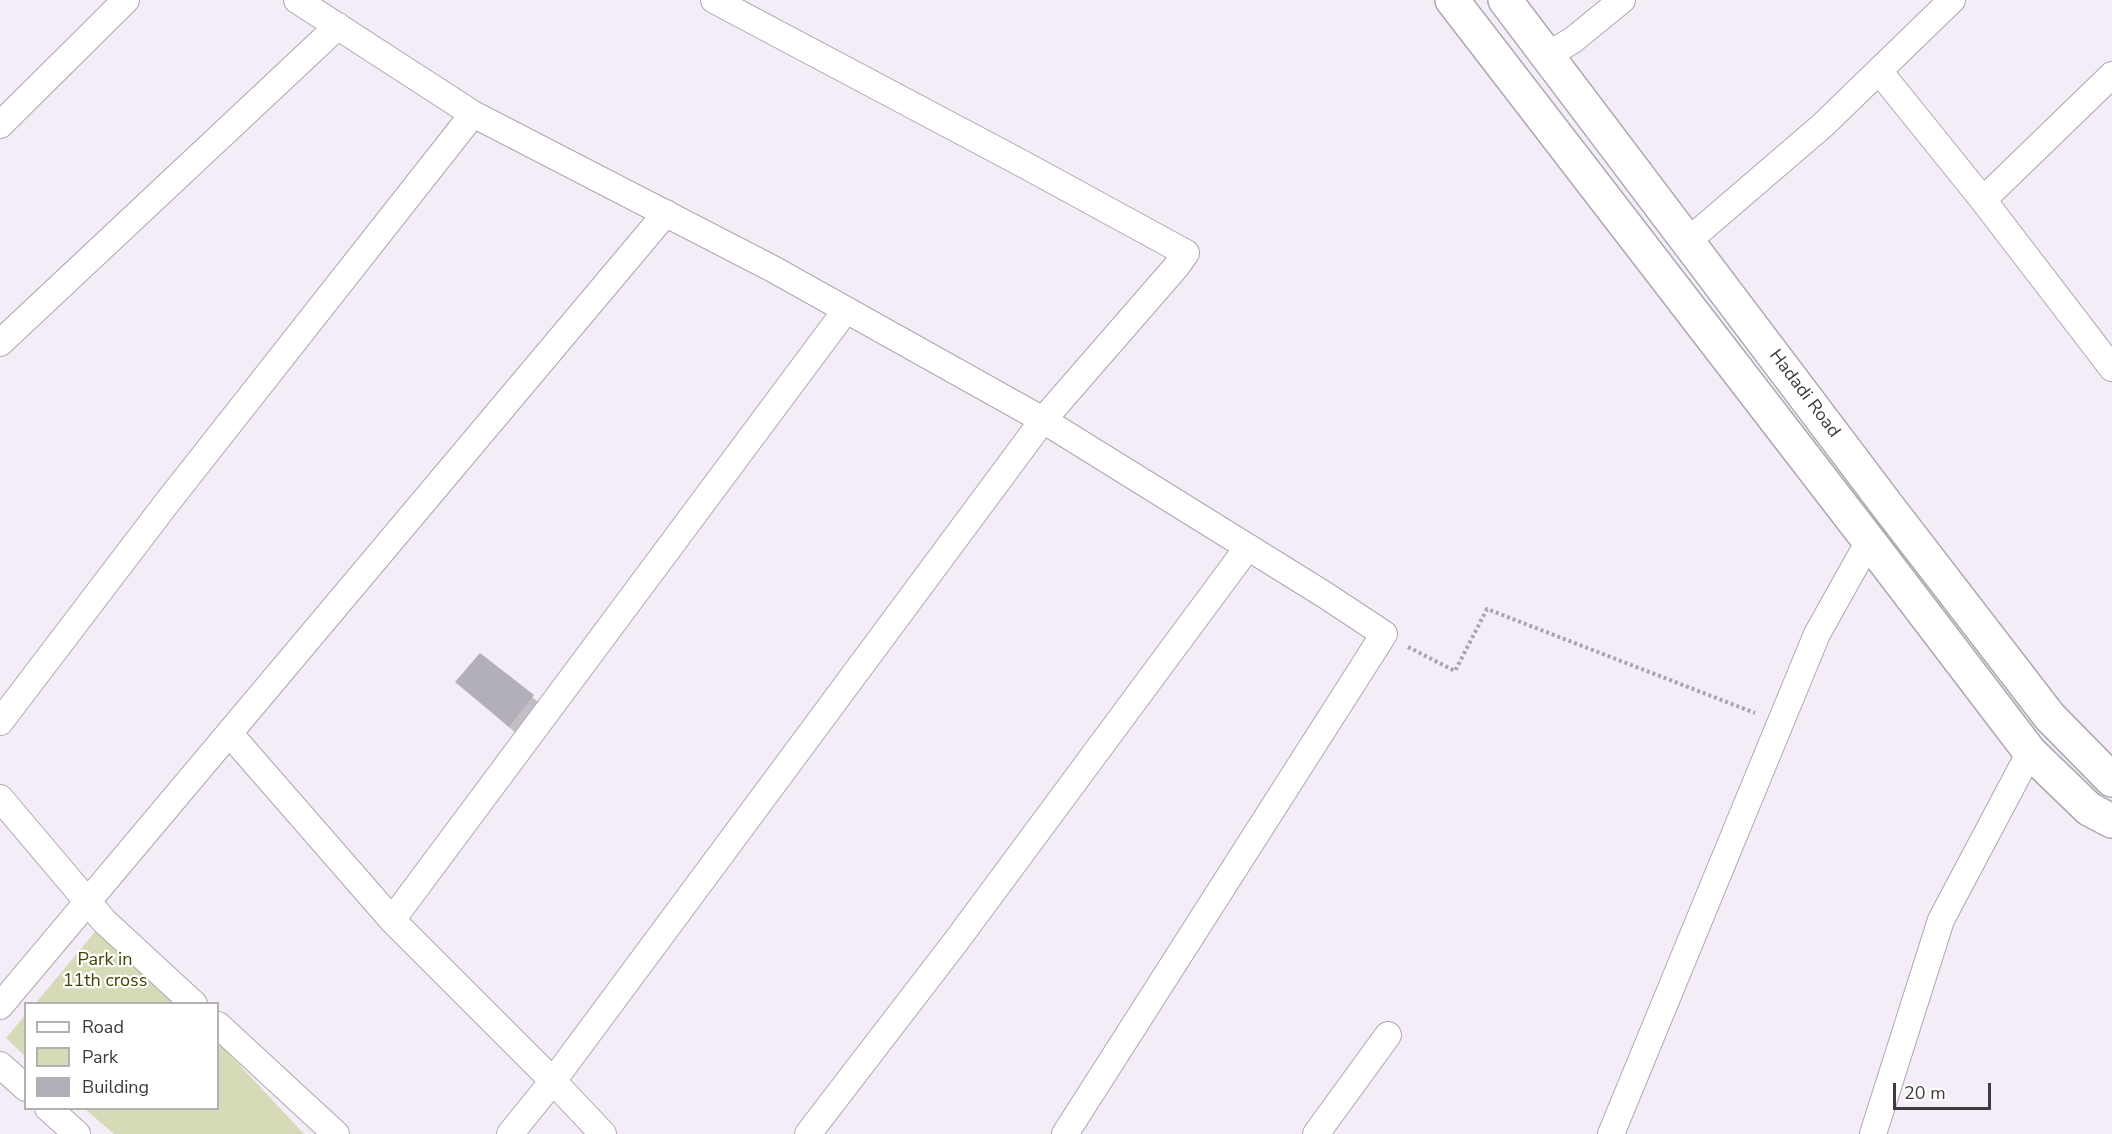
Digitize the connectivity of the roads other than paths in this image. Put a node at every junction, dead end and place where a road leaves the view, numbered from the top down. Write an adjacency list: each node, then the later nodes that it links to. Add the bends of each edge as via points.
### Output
1 (126, 0): 13 (street)
2 (297, 0): 8 (street)
3 (714, 0): 20 (street, via 1186,253)
4 (1452, 0): 21 (main road)
5 (1505, 0): 9 (main road, Hadadi Road)
6 (1622, 0): 9 (street)
7 (1952, 0): 10 (street)
8 (338, 26): 12 (street); 18 (street)
9 (1548, 55): 16 (main road, Hadadi Road)
10 (1879, 71): 14 (street); 16 (street, via 1823,126)
11 (2110, 80): 14 (street)
12 (473, 114): 15 (street); 23 (street)
13 (0, 125)
14 (1983, 200): 19 (street)
15 (666, 213): 17 (street); 24 (street)
16 (1688, 241): 26 (main road, Hadadi Road, via 2050,717)
17 (846, 310): 20 (street); 30 (street)
18 (0, 343)
19 (2112, 368)
20 (1043, 420): 22 (street); 36 (street)
21 (1869, 541): 25 (main road); 46 (street, via 1817,634)
22 (1248, 547): 43 (street, via 964,931); 44 (street, via 1384,634)
23 (0, 722)
24 (229, 733): 29 (street); 30 (street)
25 (2030, 752): 28 (main road, via 2089,808); 47 (street, via 1941,920)
26 (2112, 780)
27 (0, 798): 29 (street)
28 (2112, 821)
29 (88, 902): 31 (street); 32 (street)
30 (392, 920): 36 (street)
31 (192, 1002)
32 (0, 1006)
33 (219, 1026): 40 (street)
34 (1388, 1035): 45 (street)
35 (0, 1065): 37 (street)
36 (553, 1081): 41 (street); 42 (street)
37 (24, 1086)
38 (50, 1110): 39 (street)
39 (76, 1134)
40 (336, 1134)
41 (510, 1134)
42 (603, 1134)
43 (808, 1134)
44 (1065, 1134)
45 (1316, 1134)
46 (1611, 1134)
47 (1873, 1134)

